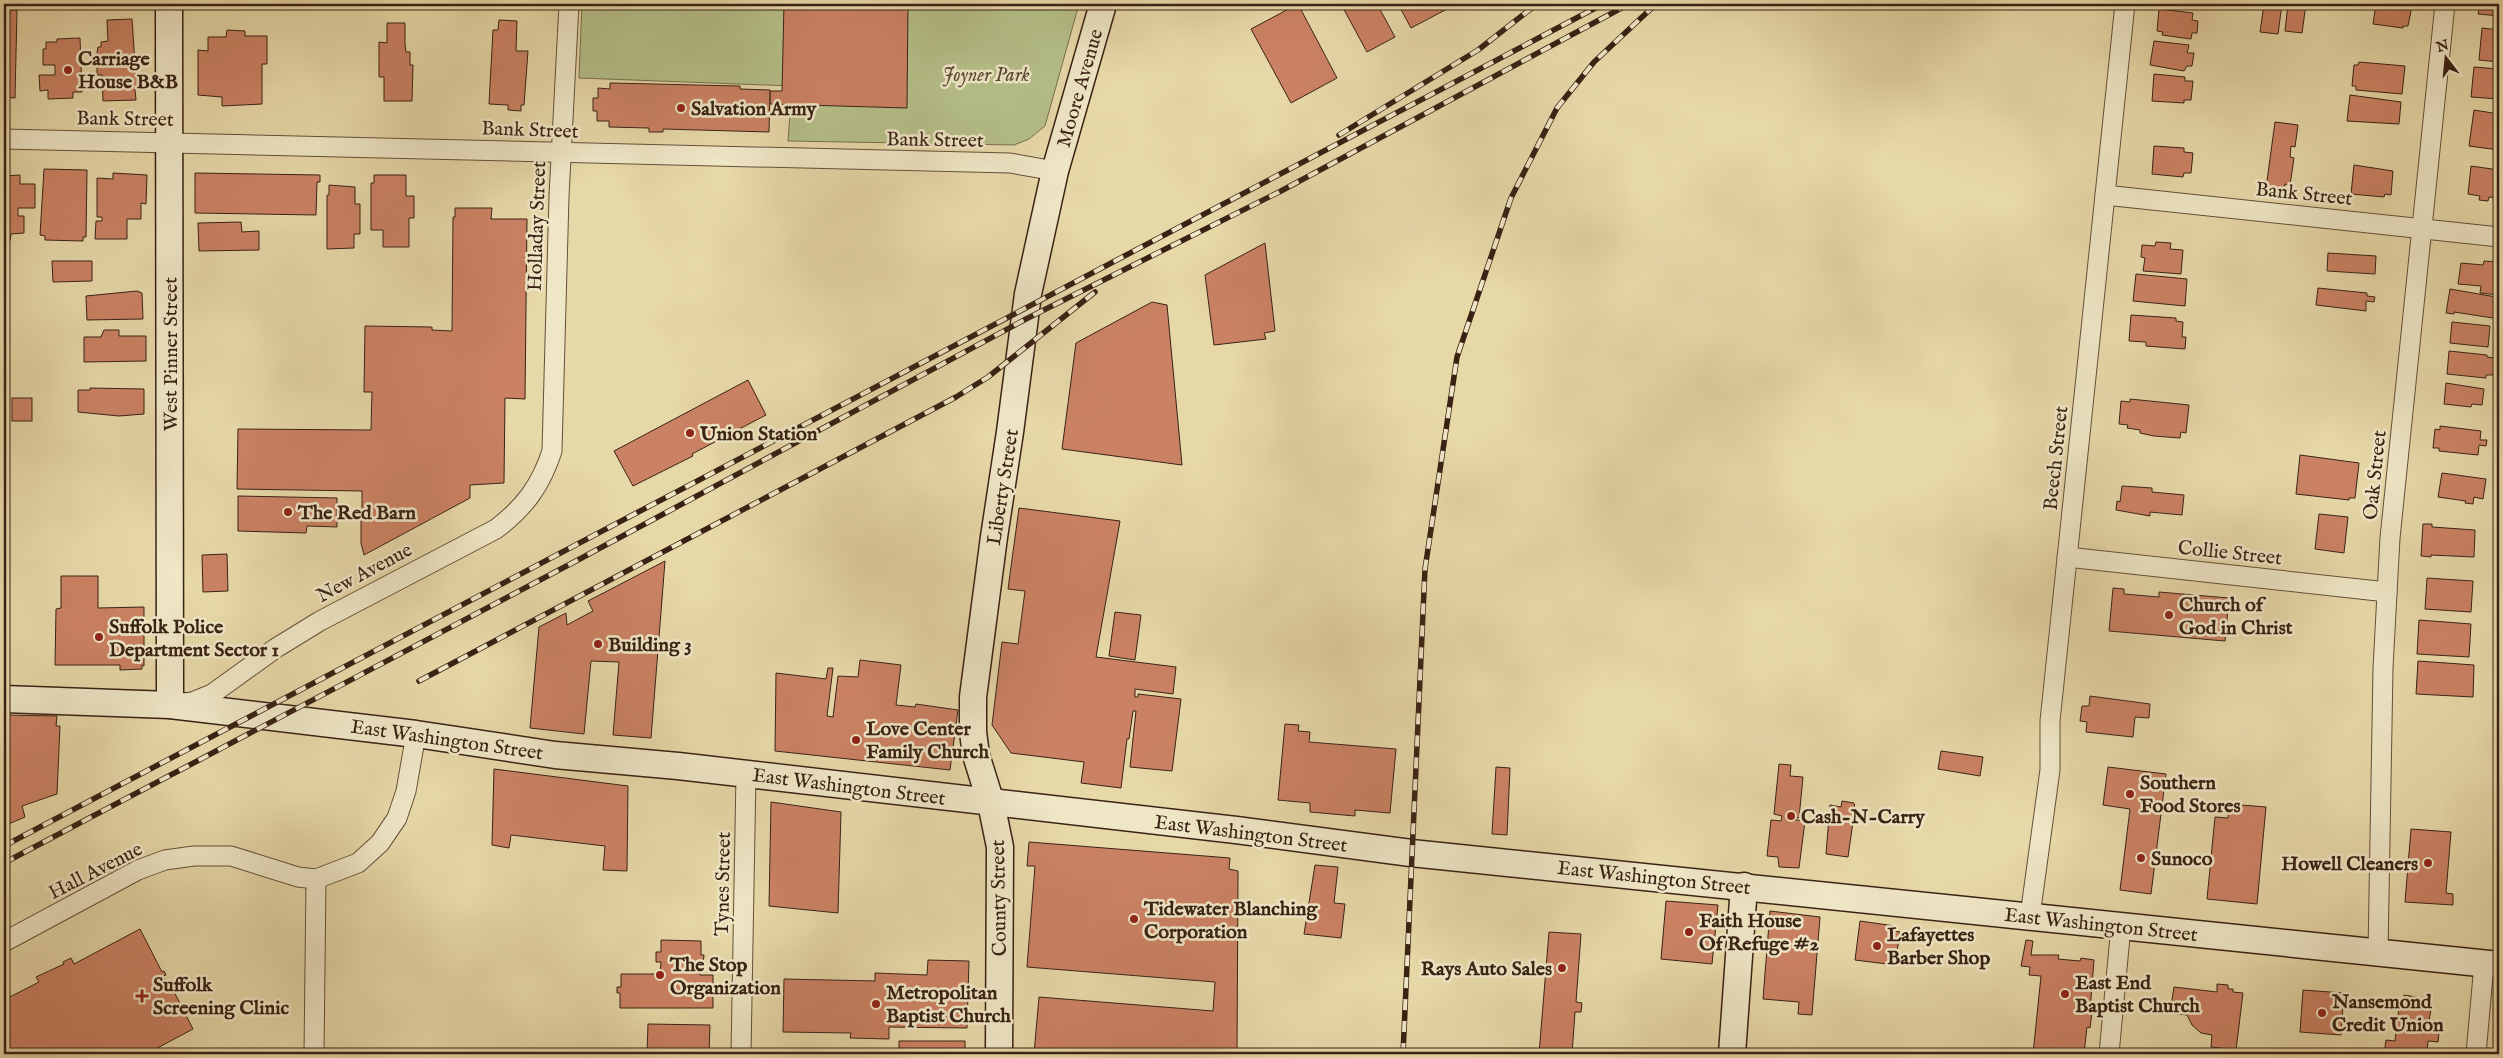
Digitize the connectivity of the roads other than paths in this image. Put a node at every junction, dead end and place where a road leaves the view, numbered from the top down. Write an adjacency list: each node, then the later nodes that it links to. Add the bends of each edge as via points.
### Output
1 (169, 4): 7 (main road, West Pinner Street)
2 (570, 4): 8 (street, Holladay Street)
3 (1103, 4): 9 (main road, Moore Avenue)
4 (2125, 4): 10 (street, Beech Street)
5 (2445, 4): 11 (street, Oak Street)
6 (4, 139): 7 (street, Bank Street)
7 (170, 140): 8 (street, Bank Street); 17 (main road, West Pinner Street)
8 (561, 153): 9 (street, Bank Street, via 1010,163); 13 (street, Holladay Street)
9 (1054, 172): 20 (main road, Liberty Street, via 1028,294 974,697 976,755)
10 (2105, 195): 11 (street, Bank Street); 14 (street, Beech Street)
11 (2422, 228): 12 (street, Bank Street); 15 (street, Oak Street)
12 (2499, 237)
13 (552, 450): 17 (street, New Avenue, via 545,474 532,496 496,529 320,621 212,694 192,702)
14 (2067, 557): 15 (street, Collie Street); 23 (street, Beech Street, via 2050,722 2050,770)
15 (2387, 592): 26 (street, Oak Street)
16 (4, 699): 17 (main road, East Washington Street)
17 (170, 705): 18 (main road, East Washington Street)
18 (416, 734): 19 (main road, East Washington Street, via 555,754); 21 (street, Hall Avenue, via 406,791 397,818 380,843 358,863)
19 (746, 774): 20 (main road, East Washington Street); 29 (street, Tynes Street)
20 (991, 803): 22 (main road, East Washington Street, via 1411,852); 30 (main road, County Street, via 1000,847)
21 (316, 879): 25 (street, Hall Avenue, via 298,878 231,856 165,860 138,870); 28 (street)
22 (1744, 886): 23 (main road, East Washington Street); 31 (main road)
23 (2030, 916): 24 (main road, East Washington Street)
24 (2121, 926): 26 (main road, East Washington Street); 32 (street)
25 (4, 942)
26 (2378, 953): 27 (main road, East Washington Street)
27 (2491, 965): 33 (street)
28 (314, 1054)
29 (740, 1054)
30 (999, 1054)
31 (1732, 1054)
32 (2109, 1054)
33 (2476, 1054)

